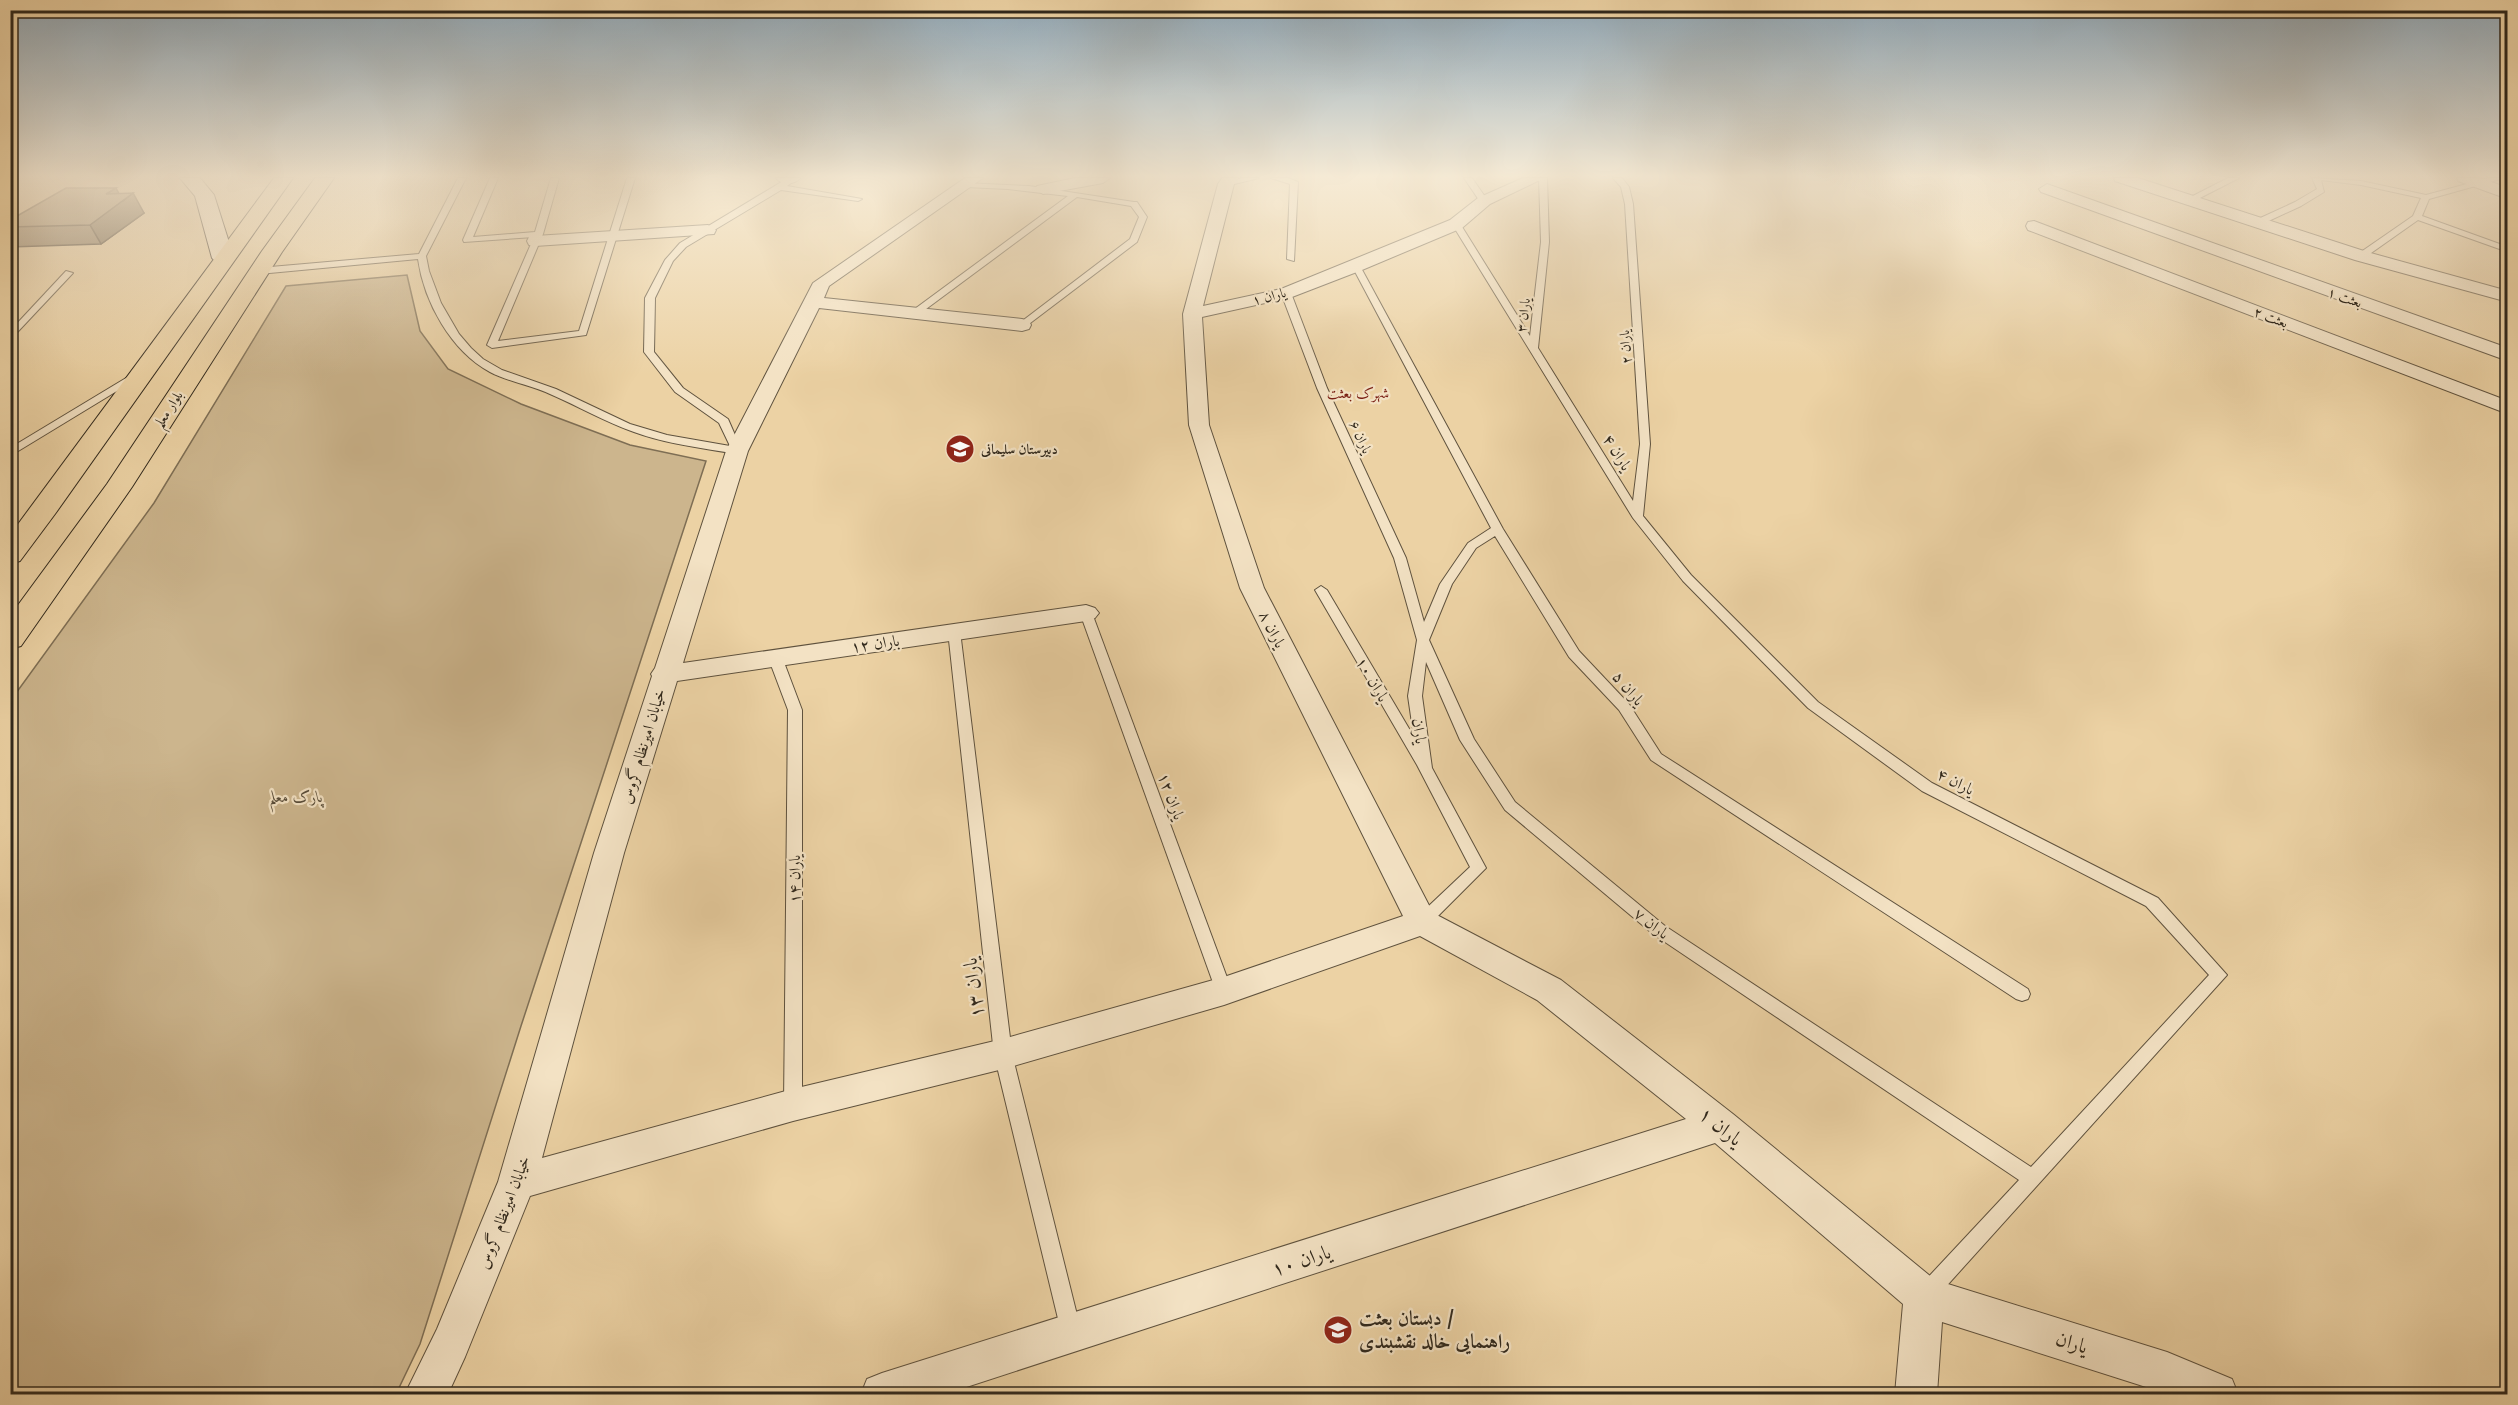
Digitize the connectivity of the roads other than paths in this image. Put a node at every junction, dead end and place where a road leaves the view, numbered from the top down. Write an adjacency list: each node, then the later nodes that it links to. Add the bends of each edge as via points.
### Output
1 (219, 244): 25 (main road)
2 (235, 244): 25 (main road)
3 (278, 244): 28 (main road, بلوار معلم)
4 (428, 244): 23 (lane)
5 (534, 244): 6 (lane, via 492,345 583,333)
6 (610, 244)
7 (685, 244): 41 (lane, via 669,260 650,298 649,351 679,390 724,422)
8 (880, 244): 32 (street, خیابان امیرنظام گروس, via 822,283)
9 (1009, 244): 33 (lane)
10 (1129, 244): 35 (lane)
11 (1211, 244): 34 (street, یاران ۸)
12 (1292, 244): 26 (lane)
13 (1409, 244): 27 (street, یاران ۱)
14 (1468, 244): 37 (lane, یاران ۴)
15 (1543, 244): 37 (lane, یاران ۳)
16 (1632, 244): 43 (lane, یاران ۲, via 1645,444)
17 (2080, 244): 40 (street, بعثت ۲)
18 (2199, 244): 38 (street, بعثت ۱)
19 (2324, 244): 24 (street)
20 (2379, 244): 24 (lane)
21 (2490, 244): 22 (lane)
22 (2508, 250)
23 (422, 256): 28 (lane); 41 (lane, via 437,304 462,344 490,369 584,405 625,426 659,437)
24 (2361, 256): 31 (street)
25 (224, 258): 39 (main road)
26 (1291, 259)
27 (1356, 266): 30 (street, یاران ۱); 44 (lane, یاران ۵)
28 (259, 271): 50 (main road, بلوار معلم, via 118,487)
29 (69, 273): 36 (lane)
30 (1286, 293): 34 (street, یاران ۱); 46 (lane, یاران ۶, via 1322,388)
31 (2505, 296)
32 (813, 302): 33 (street); 41 (street, خیابان امیرنظام گروس)
33 (915, 313): 35 (street)
34 (1192, 314): 55 (street, یاران ۸, via 1199,425 1252,588)
35 (1022, 325)
36 (10, 337)
37 (1533, 348): 43 (lane, یاران ۴)
38 (2508, 355)
39 (146, 369): 42 (lane); 45 (main road)
40 (2508, 408)
41 (737, 451): 53 (street, خیابان امیرنظام گروس)
42 (10, 453)
43 (1637, 516): 61 (lane, یاران ۴, via 1687,578 1813,705 1927,787 2152,902 2219,975)
44 (1497, 529): 51 (lane, یاران, via 1472,546 1446,584); 57 (lane, یاران ۵, via 1574,654 1624,707 1656,757)
45 (10, 555)
46 (1400, 558): 51 (lane, یاران ۷)
47 (1321, 590): 54 (lane, یاران ۱۰)
48 (1086, 613): 49 (street, باران ۱۲); 56 (lane, یاران ۱۲)
49 (954, 632): 52 (street, باران ۱۲); 58 (lane, یاران ۱۳)
50 (10, 639)
51 (1423, 640): 54 (lane, یاران, via 1415,696); 61 (lane, یاران ۷, via 1467,740 1510,806 1659,930)
52 (776, 657): 53 (street, باران ۱۲); 59 (lane, یاران ۱۴, via 795,710)
53 (664, 674): 62 (street, خیابان امیرنظام گروس, via 609,853)
54 (1425, 768): 55 (lane, یاران, via 1478,868)
55 (1422, 922): 56 (street); 60 (street, یاران ۱, via 1549,990)
56 (1224, 991): 58 (street)
57 (2022, 994)
58 (1003, 1054): 59 (street); 64 (lane, یاران ۱۳)
59 (793, 1105): 62 (street)
60 (1720, 1125): 63 (street, یاران ۱); 64 (street, یاران ۱۰)
61 (2032, 1178): 63 (lane, یاران ۴)
62 (518, 1182): 65 (street, خیابان امیرنظام گروس)
63 (1924, 1296): 67 (street); 68 (street, یاران, via 2167,1373)
64 (1072, 1334): 66 (street, یاران ۱۰)
65 (426, 1395)
66 (882, 1395)
67 (1916, 1395)
68 (2217, 1395)

